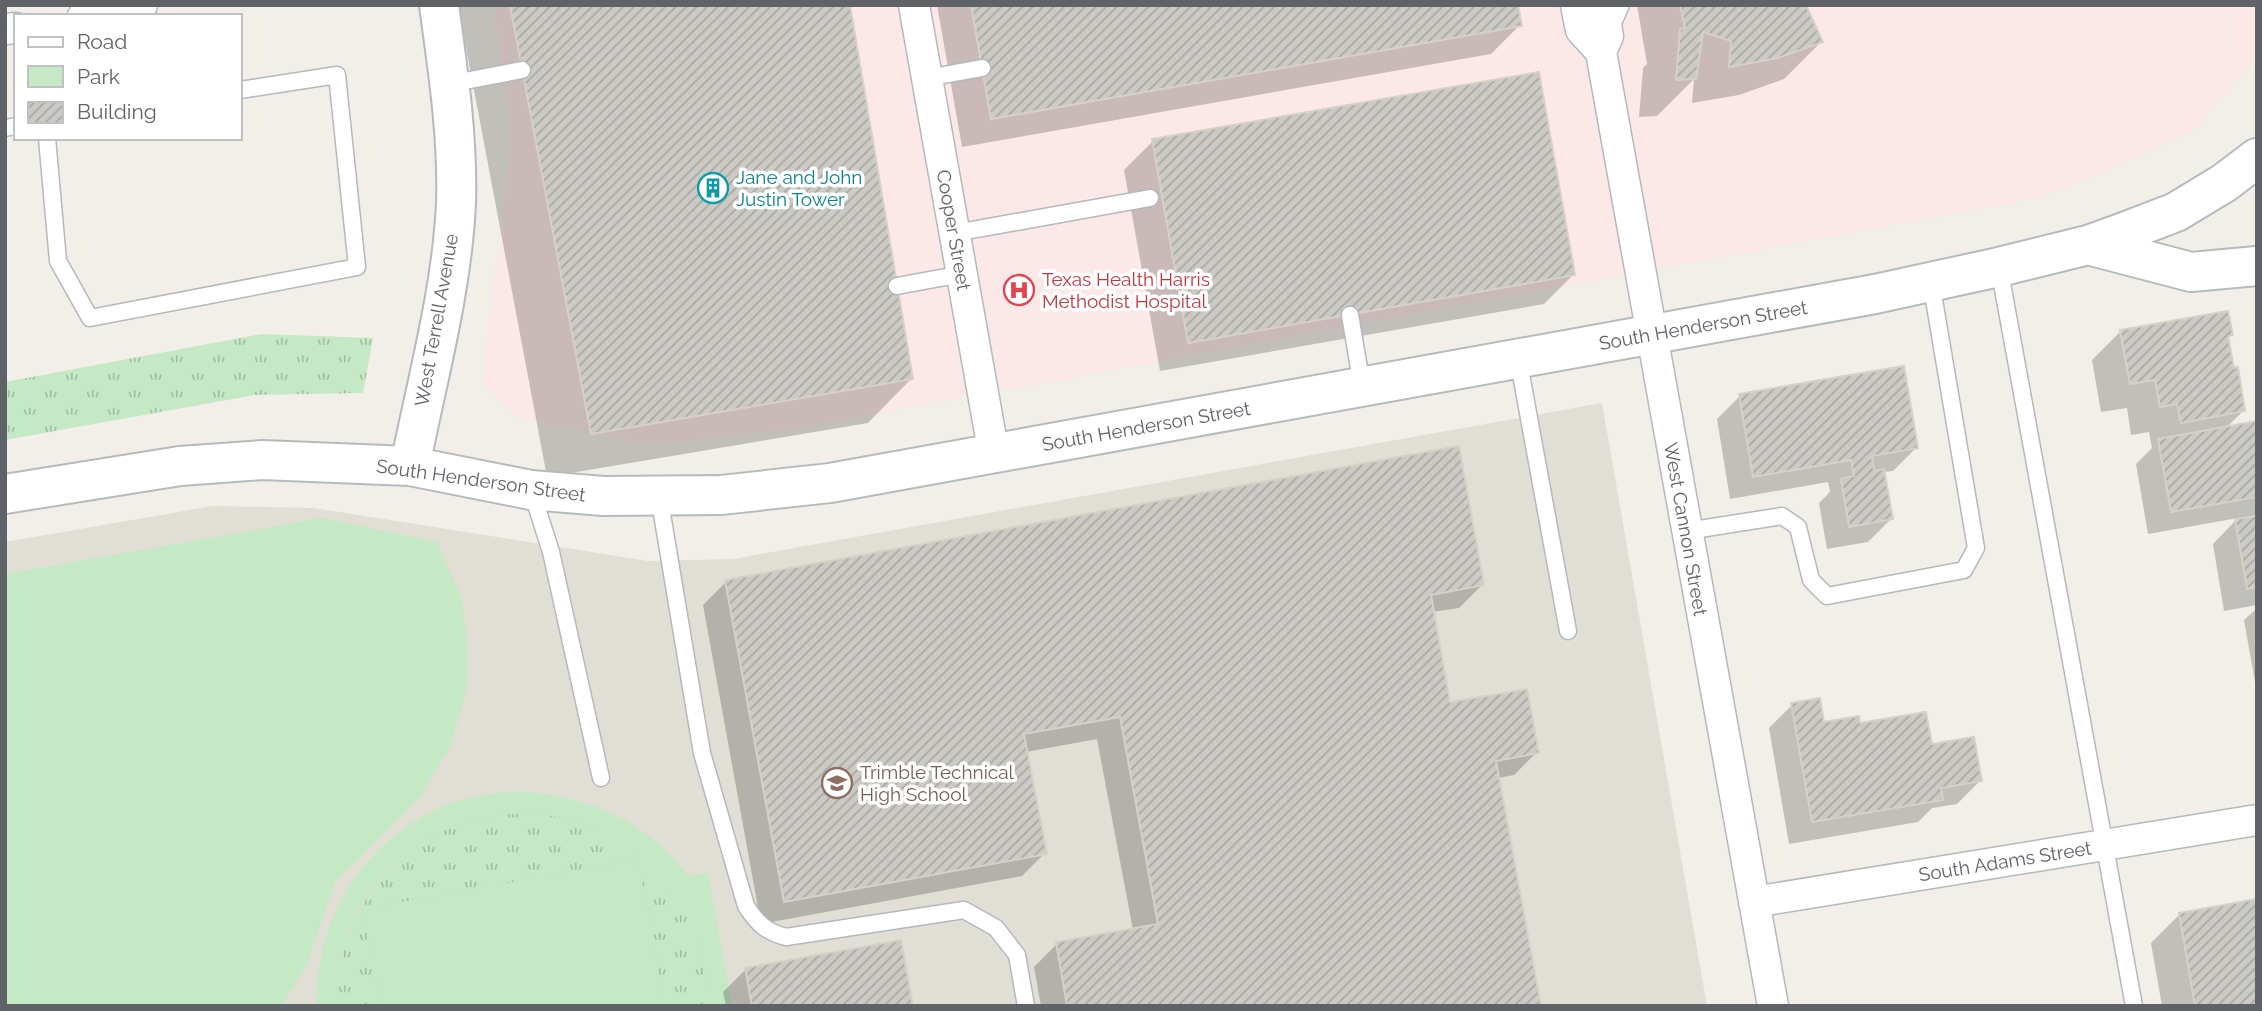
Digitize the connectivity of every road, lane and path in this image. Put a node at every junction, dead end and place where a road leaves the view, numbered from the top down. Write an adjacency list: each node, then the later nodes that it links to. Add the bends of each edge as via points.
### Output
1 (142, 5): 7 (street)
2 (439, 5): 12 (street, West Terrell Avenue)
3 (914, 5): 11 (street, Cooper Street)
4 (1576, 5): 8 (street, West Cannon Street, via 1581,30)
5 (1602, 5): 8 (street, West Cannon Street)
6 (1621, 5): 8 (lane)
7 (94, 14)
8 (1604, 44): 25 (street, West Cannon Street)
9 (982, 68): 11 (lane)
10 (522, 70): 12 (lane)
11 (927, 78): 17 (street, Cooper Street)
12 (449, 84): 29 (street, West Terrell Avenue, via 456,203 445,293)
13 (242, 90): 14 (lane, via 337,75 357,267 90,318 58,261)
14 (47, 140)
15 (2257, 158): 18 (street, South Henderson Street, via 2176,212)
16 (1150, 198): 17 (lane)
17 (955, 233): 21 (street, Cooper Street)
18 (2088, 245): 19 (street, via 2191,272); 20 (street, South Henderson Street)
19 (2257, 266)
20 (1999, 267): 22 (street, South Henderson Street); 37 (lane)
21 (962, 274): 23 (lane); 28 (street, Cooper Street)
22 (1931, 282): 25 (street, South Henderson Street); 33 (lane, via 1976,548 1964,570 1827,596 1811,580 1798,527 1782,516)
23 (898, 286)
24 (1350, 315): 27 (lane)
25 (1651, 334): 26 (street, South Henderson Street); 33 (street, West Cannon Street)
26 (1518, 358): 27 (street, South Henderson Street); 34 (lane)
27 (1362, 386): 28 (street, South Henderson Street)
28 (994, 455): 32 (street, South Henderson Street, via 830,483 721,495)
29 (410, 467): 30 (street, South Henderson Street); 31 (street, South Henderson Street, via 262,460 180,466)
30 (531, 490): 32 (street, South Henderson Street); 35 (lane, via 551,552)
31 (5, 494)
32 (659, 496): 39 (lane, via 702,753 746,906 757,922 786,937 964,911 996,928 1017,955)
33 (1687, 531): 38 (street, West Cannon Street)
34 (1568, 631)
35 (601, 778)
36 (2257, 820): 37 (street, South Adams Street)
37 (2105, 845): 38 (street, South Adams Street); 41 (lane)
38 (1754, 902): 40 (street, West Cannon Street)
39 (1026, 1006)
40 (1773, 1006)
41 (2134, 1006)

